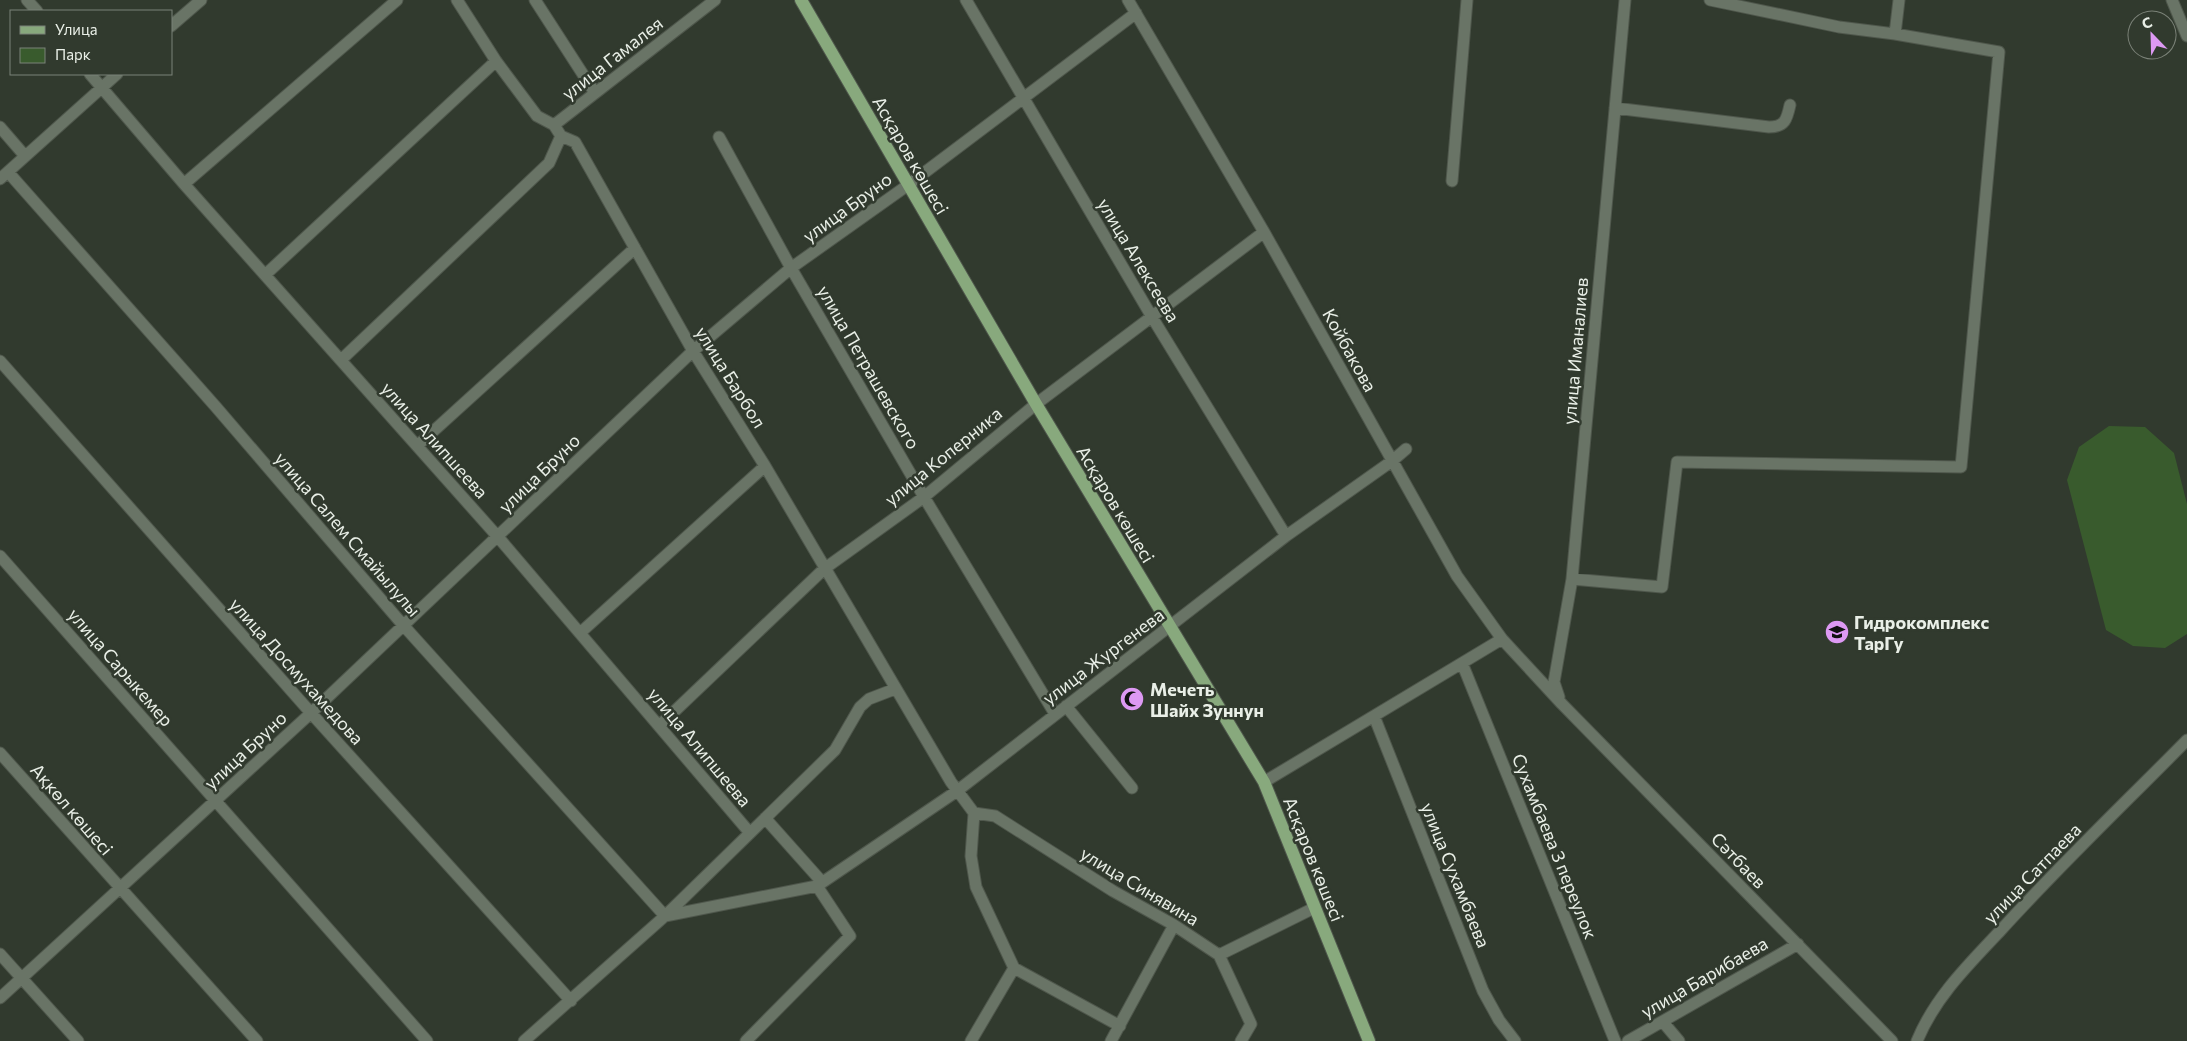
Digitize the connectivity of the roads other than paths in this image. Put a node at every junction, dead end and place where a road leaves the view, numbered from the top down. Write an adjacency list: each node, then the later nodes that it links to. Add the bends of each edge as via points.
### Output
1 (27, 0): 16 (street)
2 (201, 0): 19 (street)
3 (397, 0): 37 (street)
4 (457, 0): 22 (street, улица Барбол)
5 (535, 0): 26 (street)
6 (715, 0): 26 (street, улица Гамалея)
7 (801, 0): 38 (main road, Асқаров көшесі)
8 (966, 0): 27 (street, улица Алексеева)
9 (1128, 0): 18 (street, Койбакова)
10 (1468, 0): 36 (street)
11 (1625, 0): 29 (street, улица Иманалиев)
12 (1710, 0): 17 (street)
13 (1765, 0): 17 (street)
14 (1899, 0): 20 (street)
15 (2172, 0): 21 (street)
16 (36, 10)
17 (1763, 12): 20 (street)
18 (1136, 13): 27 (street, улица Бруно); 39 (street, Койбакова)
19 (172, 25)
20 (1895, 34): 57 (street, via 1999,52 1961,467 1677,462 1662,587)
21 (2187, 36)
22 (496, 61): 30 (street, улица Барбол, via 536,116); 42 (street)
23 (91, 75): 25 (street, улица Алипшеева)
24 (115, 75): 25 (street)
25 (101, 87): 34 (street); 37 (street, улица Алипшеева)
26 (595, 93): 30 (street, улица Гамалея)
27 (1023, 98): 38 (street, улица Бруно); 43 (street, улица Алексеева)
28 (1790, 105): 29 (street, via 1787,120 1779,127)
29 (1615, 108): 57 (street, улица Иманалиев)
30 (554, 125): 32 (street, улица Барбол)
31 (0, 128): 34 (street)
32 (560, 136): 40 (street, улица Барбол, via 575,142); 45 (street, via 549,163)
33 (720, 137): 41 (street, улица Петрашевского)
34 (25, 156): 35 (street)
35 (4, 175): 58 (street, улица Салем Смайылулы, via 216,407)
36 (1452, 181)
37 (184, 184): 42 (street, улица Алипшеева)
38 (908, 185): 41 (street, улица Бруно); 47 (main road, Асқаров көшесі)
39 (1264, 232): 43 (street, улица Коперника); 50 (street, Койбакова)
40 (636, 248): 44 (street, улица Барбол); 48 (street)
41 (791, 268): 44 (street, улица Бруно); 52 (street, улица Петрашевского)
42 (265, 275): 45 (street, улица Алипшеева)
43 (1152, 317): 47 (street, улица Коперника); 53 (street, улица Алексеева)
44 (693, 351): 51 (street, улица Барбол); 54 (street, улица Бруно)
45 (341, 360): 48 (street, улица Алипшеева)
46 (0, 361): 66 (street, улица Досмухамедова)
47 (1036, 404): 52 (street, улица Коперника); 59 (main road, Асқаров көшесі)
48 (417, 446): 54 (street, улица Алипшеева)
49 (1406, 449): 50 (street, улица Жургенева)
50 (1392, 461): 53 (street, улица Жургенева); 61 (street, Койбакова, via 1456,576)
51 (765, 466): 56 (street, улица Барбол); 60 (street)
52 (924, 497): 56 (street, улица Коперника); 67 (street, улица Петрашевского)
53 (1286, 536): 59 (street, улица Жургенева)
54 (498, 537): 58 (street, улица Бруно); 60 (street, улица Алипшеева)
55 (0, 556): 75 (street, улица Сарыкемер)
56 (824, 568): 63 (street, улица Барбол); 69 (street, улица Коперника)
57 (1572, 579): 64 (street, улица Иманалиев, via 1554,682)
58 (403, 625): 66 (street, улица Бруно); 82 (street, улица Салем Смайылулы)
59 (1170, 627): 65 (street, улица Жургенева); 72 (main road, Асқаров көшесі)
60 (580, 633): 69 (street, улица Алипшеева)
61 (1502, 639): 62 (street); 64 (street, Койбакова)
62 (1462, 663): 68 (street); 103 (street, Сухамбаева 3 переулок)
63 (895, 689): 74 (street, улица Барбол); 77 (street, via 865,703 836,750)
64 (1562, 704): 84 (street, Сәтбаев)
65 (1066, 706): 67 (street, улица Жургенева); 73 (street)
66 (311, 713): 75 (street, улица Бруно); 90 (street, улица Досмухамедова)
67 (1055, 714): 74 (street, улица Жургенева)
68 (1374, 716): 72 (street); 102 (street, улица Сухамбаева, via 1483,991)
69 (660, 726): 78 (street, улица Алипшеева)
70 (2187, 740): 107 (street, улица Сатпаева, via 2028,900 1958,976 1926,1020)
71 (0, 753): 80 (street, Ақкөл көшесі)
72 (1264, 782): 81 (main road, Асқаров көшесі)
73 (1132, 788)
74 (957, 791): 76 (street); 79 (street, улица Жургенева)
75 (216, 801): 80 (street, улица Бруно); 95 (street, улица Сарыкемер)
76 (974, 813): 83 (street, улица Синявина, via 995,816 1113,891); 87 (street, via 971,856 976,887)
77 (765, 818): 78 (street); 79 (street)
78 (750, 833): 82 (street)
79 (819, 884): 82 (street); 97 (street, via 850,936)
80 (119, 888): 88 (street, улица Бруно); 94 (street, Ақкөл көшесі)
81 (1314, 908): 86 (street); 101 (main road, Асқаров көшесі)
82 (665, 916): 90 (street)
83 (1174, 925): 86 (street, улица Синявина); 92 (street)
84 (1798, 944): 91 (street, улица Барибаева); 106 (street, Сәтбаев)
85 (0, 954): 88 (street)
86 (1219, 955): 100 (street, via 1251,1024)
87 (1014, 968): 92 (street); 98 (street)
88 (21, 978): 89 (street, улица Бруно); 93 (street)
89 (0, 998)
90 (571, 1001): 96 (street)
91 (1662, 1022): 104 (street, улица Барибаева); 105 (street)
92 (1120, 1026): 99 (street)
93 (78, 1041)
94 (257, 1041)
95 (428, 1041)
96 (524, 1041)
97 (746, 1041)
98 (971, 1041)
99 (1111, 1041)
100 (1241, 1041)
101 (1369, 1041)
102 (1515, 1041)
103 (1615, 1041)
104 (1628, 1041)
105 (1679, 1041)
106 (1892, 1041)
107 (1917, 1041)

